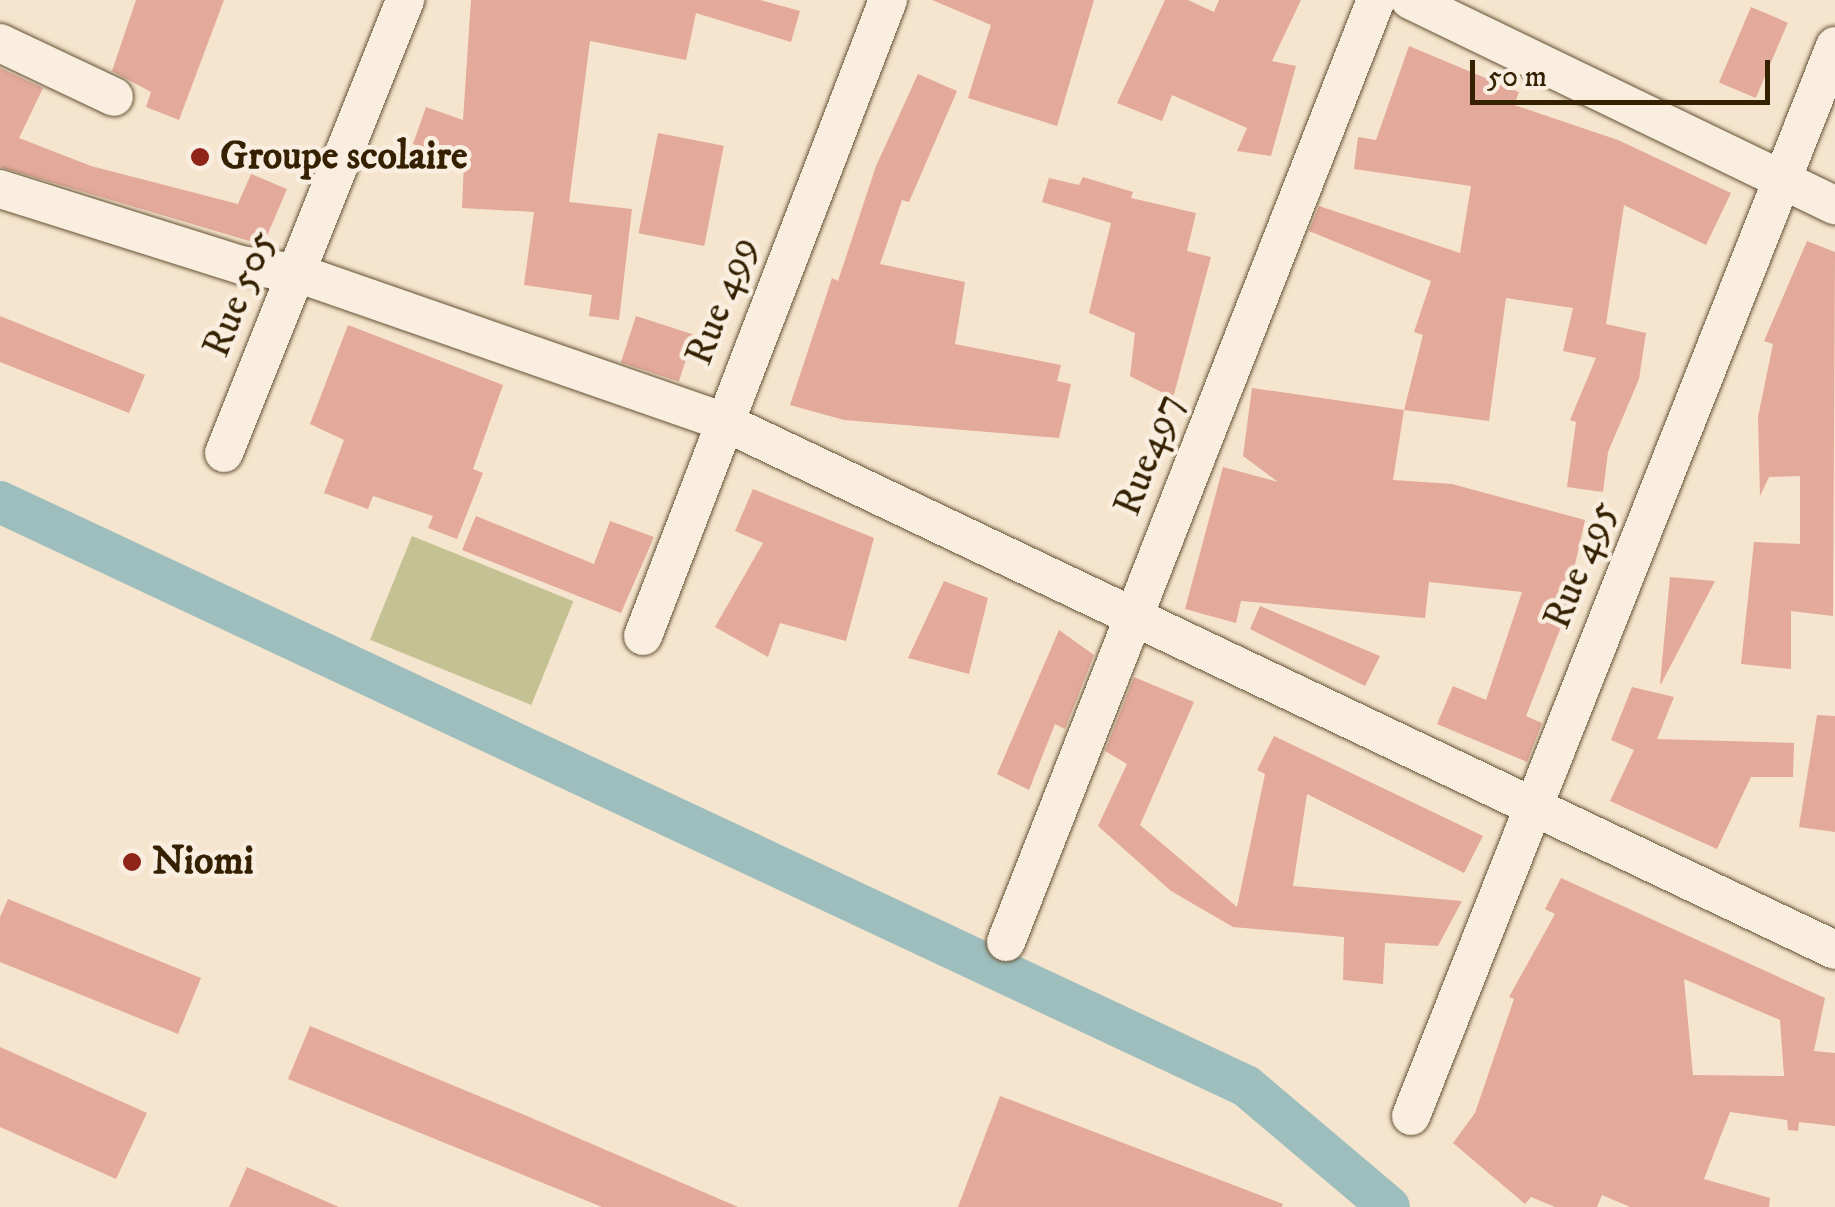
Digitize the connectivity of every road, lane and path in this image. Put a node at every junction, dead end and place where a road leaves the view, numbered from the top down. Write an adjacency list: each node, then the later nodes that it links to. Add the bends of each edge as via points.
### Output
1 (405, 0): 11 (street, Rue 505)
2 (888, 0): 12 (street, Rue 499)
3 (1376, 0): 14 (street, Rue497)
4 (1410, 0): 8 (street)
5 (0, 43): 7 (street)
6 (1835, 46): 8 (street, Rue 495)
7 (114, 98)
8 (1782, 180): 10 (street); 16 (street, Rue 495)
9 (0, 189): 11 (street, via 240,265)
10 (1835, 205)
11 (296, 273): 12 (street); 13 (street, Rue 505)
12 (724, 422): 14 (street); 15 (street, Rue 499)
13 (224, 454)
14 (1135, 614): 16 (street); 17 (street, Rue497)
15 (643, 636)
16 (1534, 804): 18 (street); 19 (street, Rue 495)
17 (1006, 942)
18 (1835, 950)
19 (1411, 1116)

